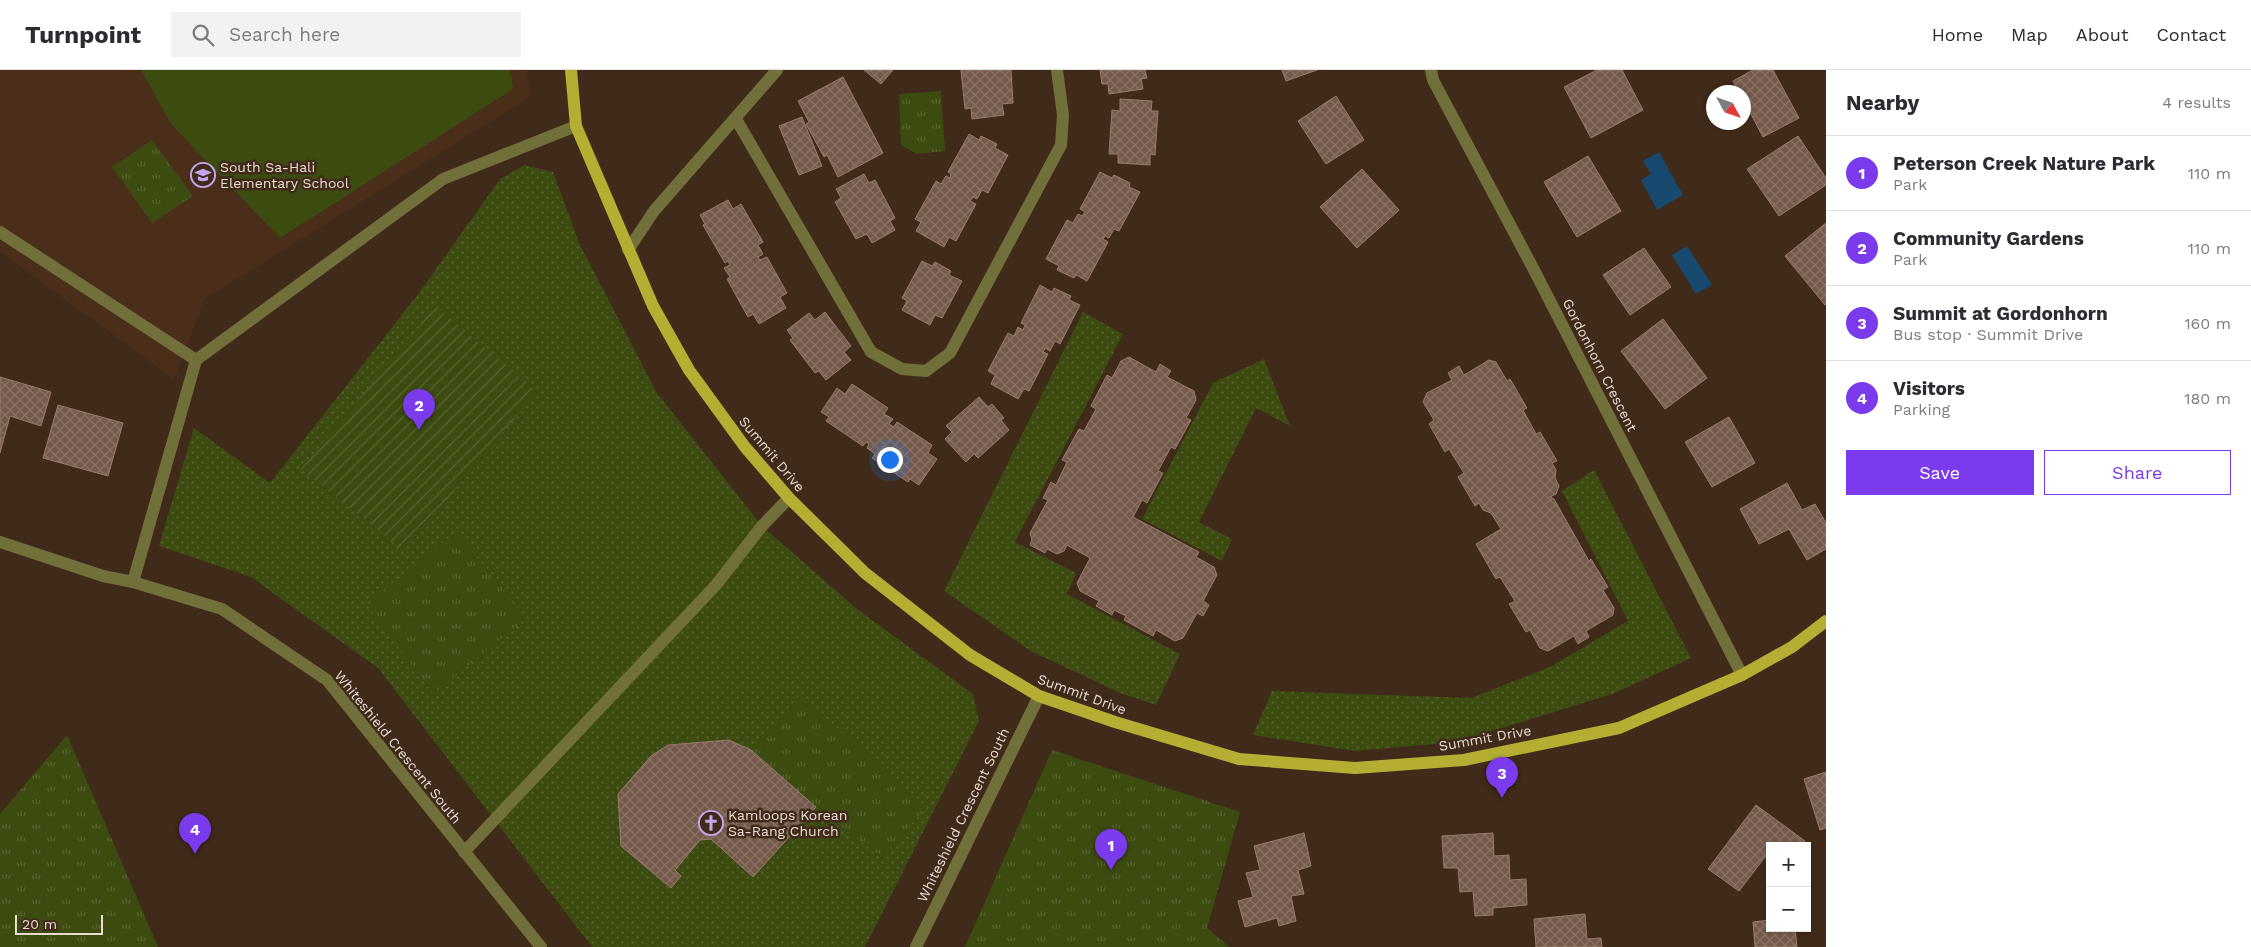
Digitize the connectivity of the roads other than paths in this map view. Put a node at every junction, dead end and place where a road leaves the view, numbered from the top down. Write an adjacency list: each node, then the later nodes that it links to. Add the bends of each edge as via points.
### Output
1 (571, 70): 6 (main road, Summit Drive)
2 (777, 70): 5 (street)
3 (1057, 70): 5 (street, via 1063,115 1061,145 950,353 926,371 902,369 871,352)
4 (1431, 70): 14 (street, Gordonhorn Crescent)
5 (736, 119): 8 (street, via 654,211)
6 (576, 126): 8 (main road, Summit Drive); 9 (street, via 444,179)
7 (0, 232): 9 (street)
8 (628, 250): 10 (main road, Summit Drive, via 653,306 689,370 745,448)
9 (196, 360): 12 (street)
10 (789, 498): 15 (main road, Summit Drive, via 865,573 970,655); 16 (street, via 762,526 716,585)
11 (0, 542): 12 (street, Whiteshield Crescent South, via 103,576)
12 (133, 582): 16 (street, Whiteshield Crescent South, via 222,609 327,680)
13 (1826, 620): 14 (main road, Summit Drive, via 1792,647)
14 (1742, 675): 15 (main road, Summit Drive, via 1619,728 1464,760 1355,768 1239,759)
15 (1038, 696): 18 (street, Whiteshield Crescent South)
16 (464, 852): 17 (street, Whiteshield Crescent South)
17 (541, 947)
18 (916, 947)

